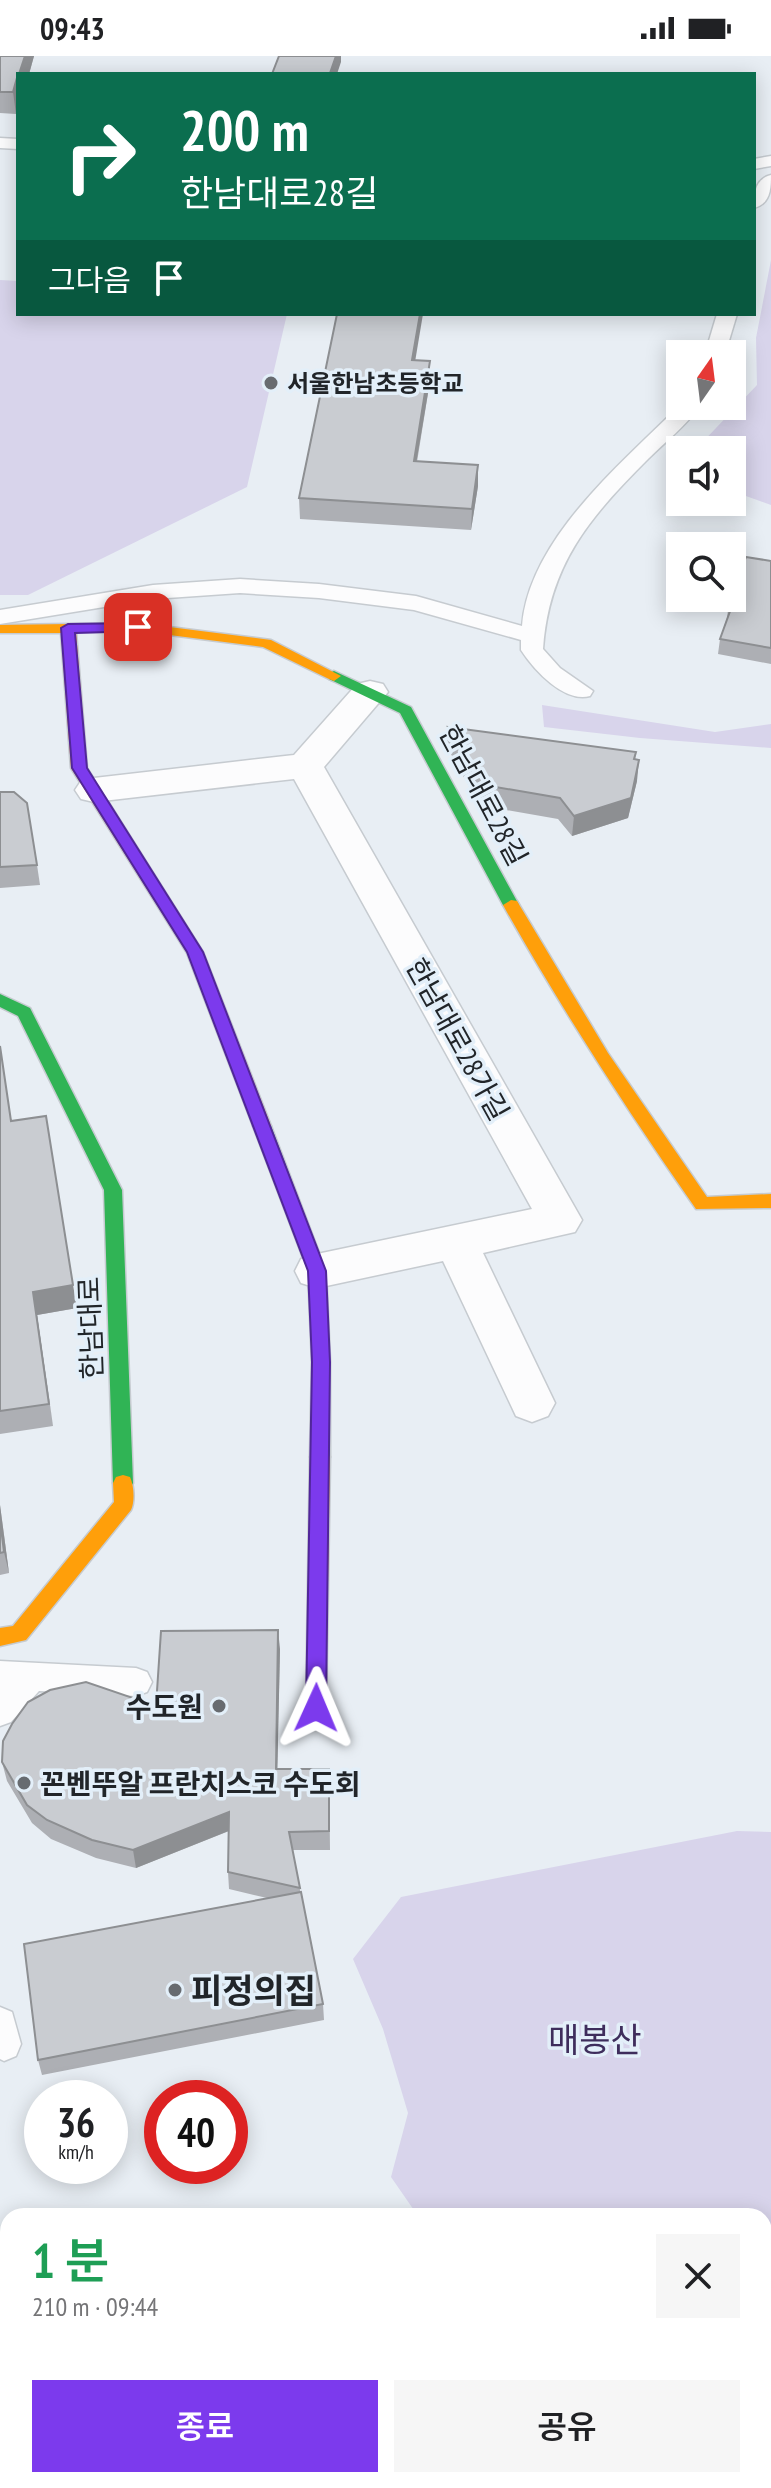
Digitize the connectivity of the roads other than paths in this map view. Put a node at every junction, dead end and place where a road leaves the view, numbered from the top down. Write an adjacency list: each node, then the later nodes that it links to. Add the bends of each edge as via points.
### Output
1 (771, 180): 2 (lane)
2 (756, 199)
3 (726, 316): 4 (lane)
4 (719, 340)
5 (675, 420): 9 (lane, via 612,481 558,554 537,598)
6 (0, 617): 9 (lane, via 153,592 240,586 416,603)
7 (68, 628): 8 (street, 한남대로28길); 11 (street, 한남대로28길, via 138,627 266,643); 13 (street, via 79,768)
8 (0, 629)
9 (531, 636): 10 (lane, via 532,650 552,673)
10 (582, 691)
11 (370, 692): 12 (street); 15 (street, 한남대로28길, via 406,710 544,965 702,1204)
12 (305, 766): 13 (street); 16 (street, 한남대로28가길, via 560,1220)
13 (94, 790): 17 (street, via 195,952)
14 (0, 1000): 19 (street, 한남대로, via 24,1012 113,1190 124,1504 19,1634)
15 (771, 1201)
16 (456, 1242): 17 (street, 한남대로28가길); 18 (street)
17 (317, 1271): 23 (street, via 321,1362)
18 (532, 1403)
19 (0, 1637)
20 (0, 1675): 21 (lane)
21 (32, 1676): 22 (lane); 24 (lane)
22 (136, 1682)
23 (316, 1708)
24 (0, 1712)

